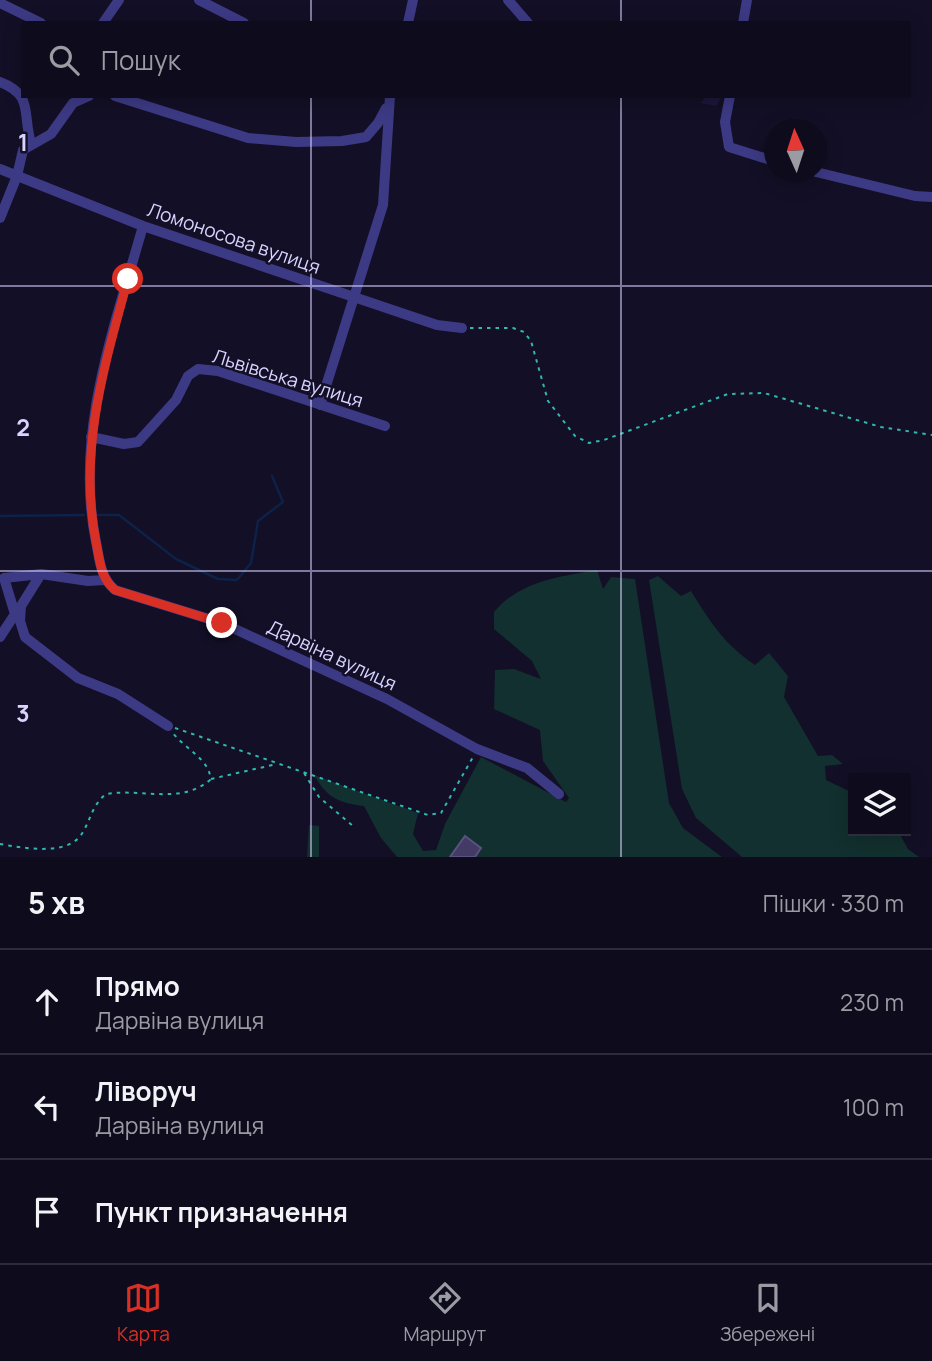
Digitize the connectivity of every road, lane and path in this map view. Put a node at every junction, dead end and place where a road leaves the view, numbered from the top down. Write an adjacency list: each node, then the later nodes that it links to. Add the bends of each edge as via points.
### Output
1 (119, 0): 8 (street)
2 (199, 0): 9 (street)
3 (414, 0): 10 (street)
4 (508, 0): 11 (street)
5 (747, 0): 12 (street)
6 (0, 3): 7 (street)
7 (37, 21)
8 (104, 21)
9 (240, 21)
10 (409, 21)
11 (526, 21)
12 (743, 21)
13 (0, 82): 14 (street)
14 (21, 95)
15 (23, 98): 20 (street)
16 (84, 98): 20 (street, via 73,103 51,134)
17 (121, 98): 19 (street, via 248,138 296,142 366,137)
18 (730, 98): 21 (street, via 725,122 729,147)
19 (389, 100): 28 (street, via 383,205)
20 (31, 143): 24 (street, via 23,150)
21 (764, 158)
22 (0, 169): 24 (street, Ломоносова вулиця)
23 (827, 175): 25 (street)
24 (18, 176): 26 (street); 27 (street, Ломоносова вулиця)
25 (932, 197)
26 (0, 218)
27 (143, 226): 28 (street, Ломоносова вулиця); 33 (street, via 99,385)
28 (355, 298): 29 (street, Ломоносова вулиця, via 437,325); 30 (street)
29 (462, 328): 32 (path, via 524,332 531,341 548,401 575,436 589,443 743,392 764,393 881,427)
30 (320, 405): 31 (street, Львівська вулиця); 33 (street, Львівська вулиця, via 218,371 198,369 138,442)
31 (385, 426)
32 (932, 435)
33 (91, 437): 35 (street, via 89,499)
34 (41, 574): 35 (street); 36 (street); 36 (street, via 4,578)
35 (104, 580): 39 (street, Дарвіна вулиця, via 115,590 222,623 387,699)
36 (18, 610): 37 (street); 38 (street, via 25,637 78,678 118,694)
37 (0, 637)
38 (168, 726): 40 (path); 42 (path, via 183,747 206,762)
39 (477, 749): 41 (path, via 441,813 428,815); 43 (street, Дарвіна вулиця, via 527,768)
40 (278, 764): 41 (path); 42 (path)
41 (303, 772): 44 (path, via 319,797)
42 (210, 780): 45 (path, via 178,795 107,794 94,807 82,836 69,845 49,850)
43 (559, 794)
44 (354, 827)
45 (0, 844)

